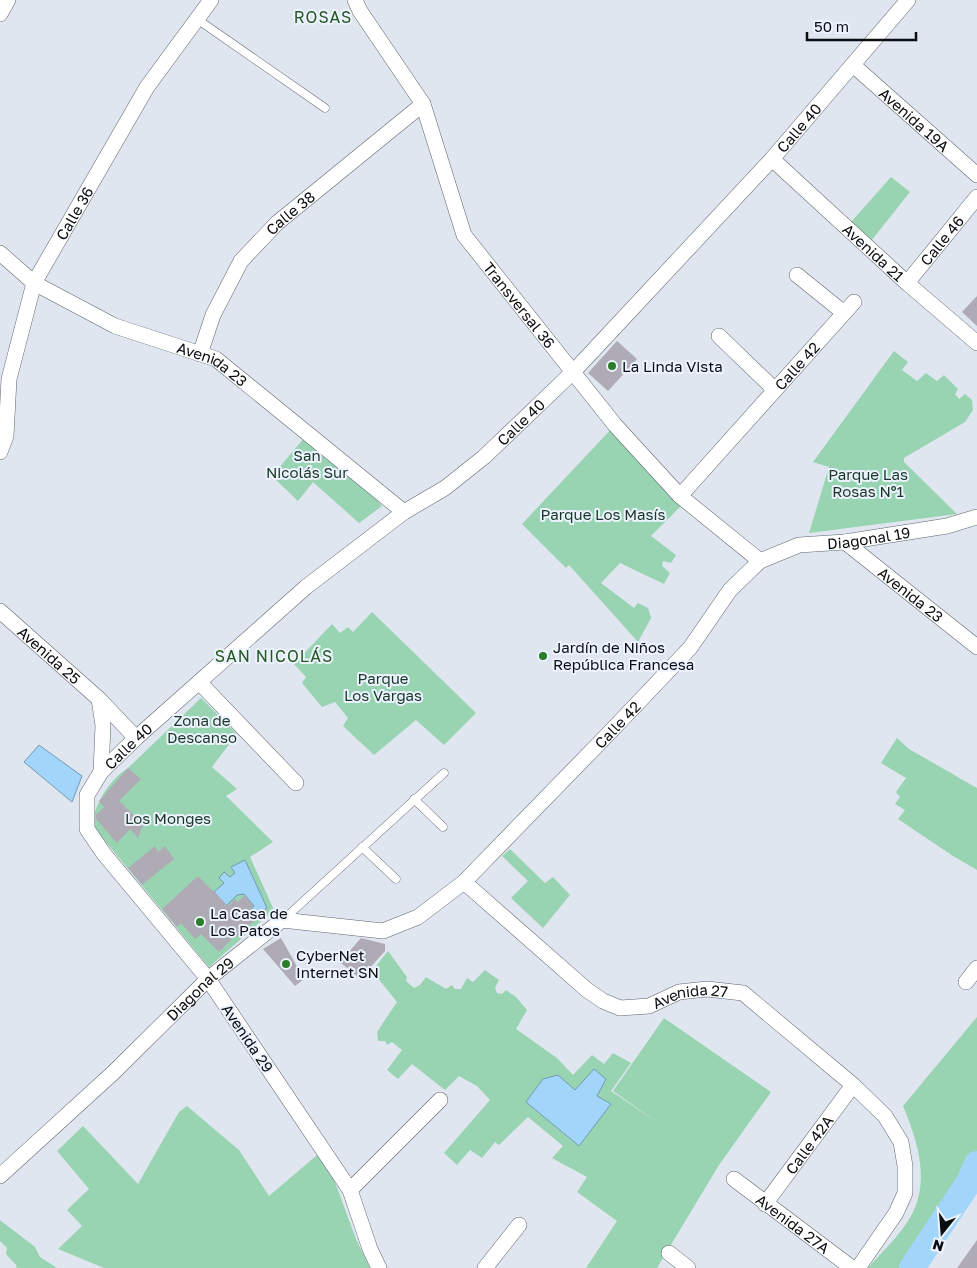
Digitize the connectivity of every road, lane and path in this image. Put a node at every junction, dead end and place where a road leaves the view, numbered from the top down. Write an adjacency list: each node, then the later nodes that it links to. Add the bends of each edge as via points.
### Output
1 (8, 0): 5 (street)
2 (211, 0): 6 (street, Calle 36)
3 (355, 0): 8 (street, Transversal 36)
4 (908, 0): 7 (street, Calle 40)
5 (0, 14)
6 (197, 20): 9 (lane); 15 (street, Calle 36, via 147,87)
7 (853, 65): 10 (street, Calle 40); 11 (street, Avenida 19A)
8 (423, 104): 19 (street, Calle 38, via 277,223 241,261 213,315); 20 (street, Transversal 36, via 464,235)
9 (325, 108)
10 (772, 158): 16 (street, Avenida 21); 20 (street, Calle 40)
11 (977, 175)
12 (977, 197): 16 (street, Calle 46)
13 (0, 253): 15 (street, Avenida 23)
14 (796, 275): 21 (street, Calle 42, via 849,307)
15 (34, 283): 19 (street, Avenida 23, via 115,326); 22 (street, Calle 36, via 8,379 6,436)
16 (907, 283): 18 (street, Avenida 21)
17 (719, 336): 21 (street)
18 (977, 343)
19 (200, 354): 24 (street, Avenida 23, via 216,359)
20 (574, 371): 23 (street, Transversal 36, via 615,425); 24 (street, Calle 40, via 476,463 445,488)
21 (775, 390): 23 (street, Calle 42)
22 (0, 452)
23 (680, 496): 27 (street, Transversal 36)
24 (404, 512): 30 (street, Calle 40, via 306,587)
25 (977, 518): 26 (street, Diagonal 19, via 947,526)
26 (845, 542): 27 (street, Diagonal 19, via 799,546); 29 (street, Avenida 23)
27 (760, 561): 41 (street, Calle 42, via 730,590 690,648)
28 (0, 611): 31 (street, Avenida 25)
29 (977, 647)
30 (199, 682): 32 (street, Calle 40); 35 (street)
31 (99, 699): 32 (street, Avenida 25); 33 (street, via 103,725)
32 (136, 738): 33 (street, Calle 40)
33 (101, 772): 36 (street, Calle 40)
34 (444, 773): 37 (lane)
35 (296, 783)
36 (87, 795): 44 (street, Avenida 29, via 87,828 104,854)
37 (414, 799): 38 (lane); 39 (lane)
38 (443, 826)
39 (362, 847): 40 (lane); 42 (lane)
40 (396, 879)
41 (464, 882): 42 (street, via 418,917 383,931); 46 (street, Avenida 27, via 603,1001 620,1008 650,1006 679,992 707,989 743,993)
42 (282, 920): 44 (street, Diagonal 29)
43 (977, 968): 45 (street)
44 (208, 979): 48 (street, Diagonal 29, via 114,1072); 50 (street, Avenida 29)
45 (966, 982)
46 (853, 1085): 51 (street, Calle 42A); 58 (street, Avenida 27, via 885,1116 901,1142 905,1166 905,1193 896,1213)
47 (440, 1100): 50 (street)
48 (0, 1176)
49 (734, 1180): 51 (street, Avenida 27A)
50 (350, 1190): 54 (street, Avenida 29, via 370,1249)
51 (765, 1204): 57 (street, Avenida 27A)
52 (519, 1225): 55 (street)
53 (669, 1253): 56 (street)
54 (380, 1268)
55 (485, 1268)
56 (688, 1268)
57 (852, 1268)
58 (858, 1268)

